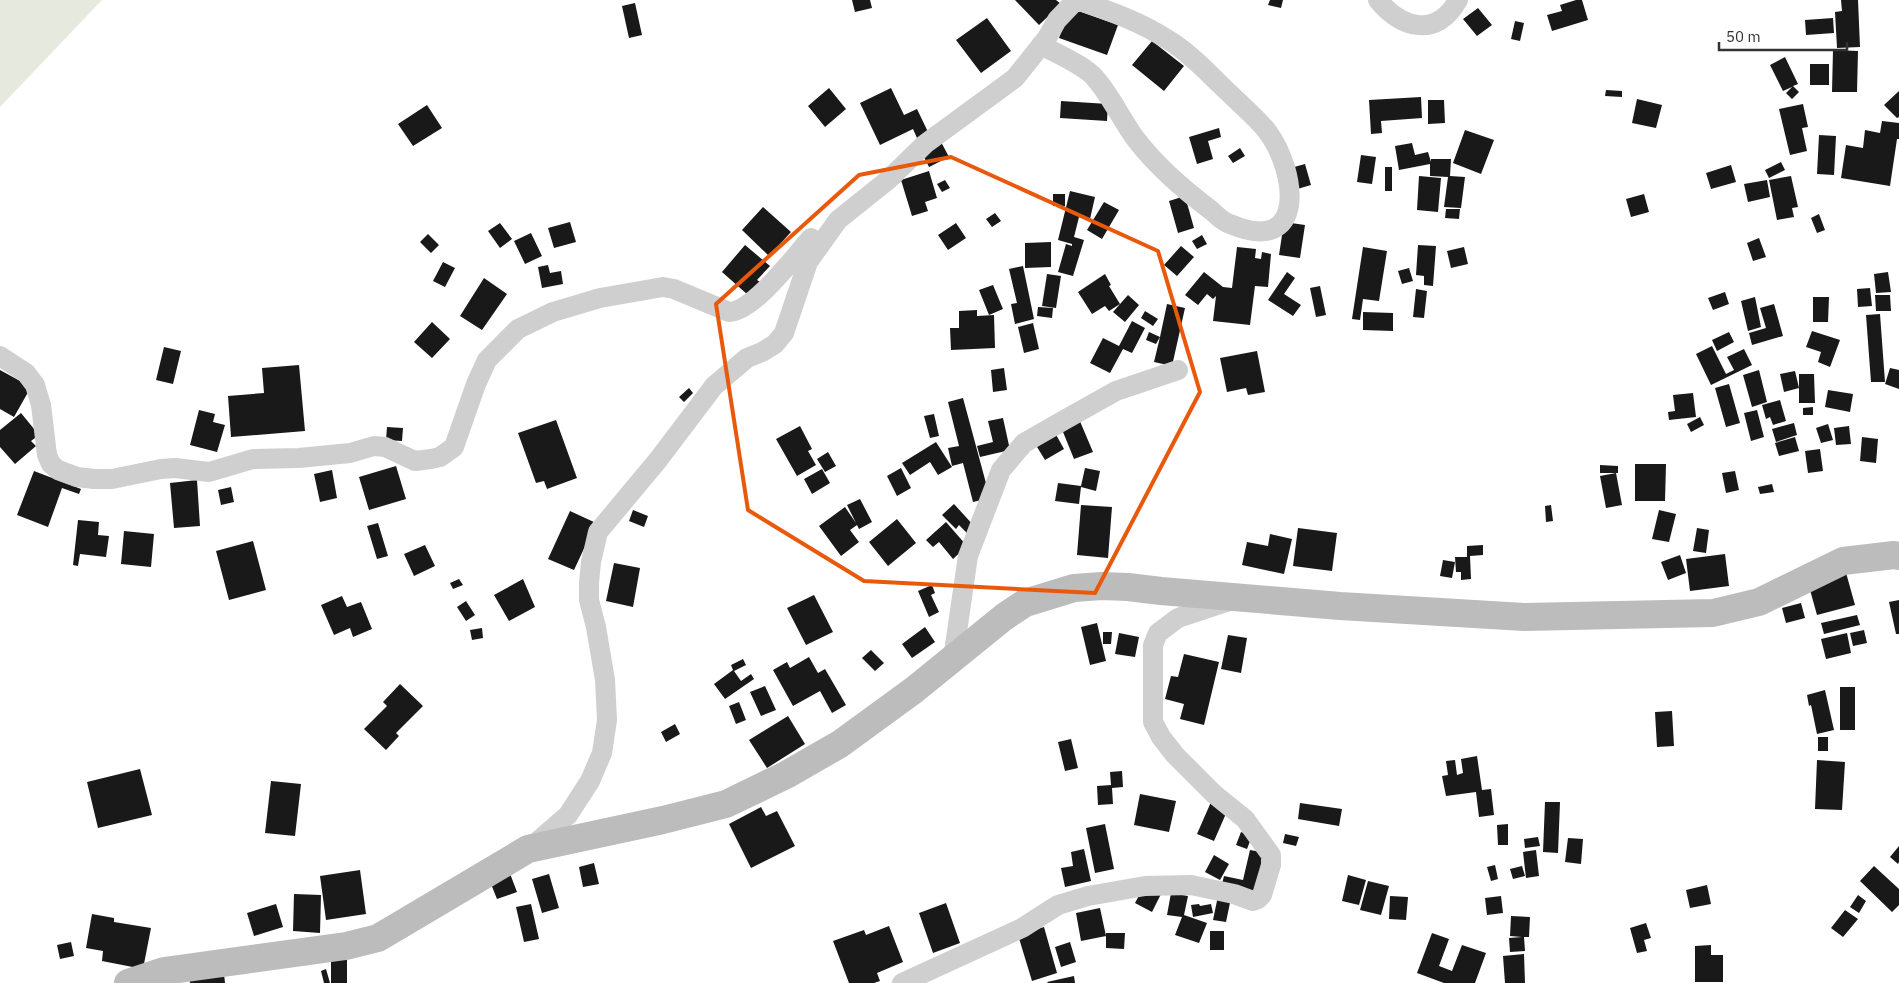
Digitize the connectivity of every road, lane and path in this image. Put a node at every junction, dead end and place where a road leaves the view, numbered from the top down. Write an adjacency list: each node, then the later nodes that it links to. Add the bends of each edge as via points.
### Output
1 (1076, 0): 4 (street, via 1057,20); 4 (street, via 1121,14 1172,42 1266,131 1279,150 1291,192 1286,217 1280,227 1270,232 1228,224 1168,174 1135,139 1095,78)
2 (1378, 0): 3 (street, via 1400,20 1419,27 1441,20)
3 (1458, 0)
4 (1041, 45): 5 (street, via 1015,78 926,144)
5 (838, 220): 6 (street, via 815,234 756,299 736,312 728,312 663,287 600,298 553,312 518,329 487,360 454,447 431,460 415,461 385,447 374,446 350,453 253,459 209,472 175,468 112,479 77,477 58,470 52,464 47,455 41,405 35,386 26,373); 11 (street, via 808,262 784,332 775,344 747,358 714,386 664,453 598,532 591,562 589,600 605,680 607,720 602,753 590,782 568,815)
6 (0, 356)
7 (1178, 370): 10 (street, via 1116,391 1066,419 1024,443 1001,470 968,556)
8 (1899, 556): 9 (street, via 1844,561 1760,602 1713,613 1524,617)
9 (1239, 597): 10 (street, via 1102,586 1074,588 1024,603); 13 (street, via 1178,618 1158,634 1153,645 1153,722 1175,755 1245,819 1271,855 1271,865 1258,900 1191,885 1145,886 1088,896 1058,905 1022,928)
10 (953, 659): 11 (street, via 840,744 756,791 717,806 663,820)
11 (528, 849): 12 (street, via 378,938 346,946 164,971)
12 (128, 983)
13 (902, 983)

